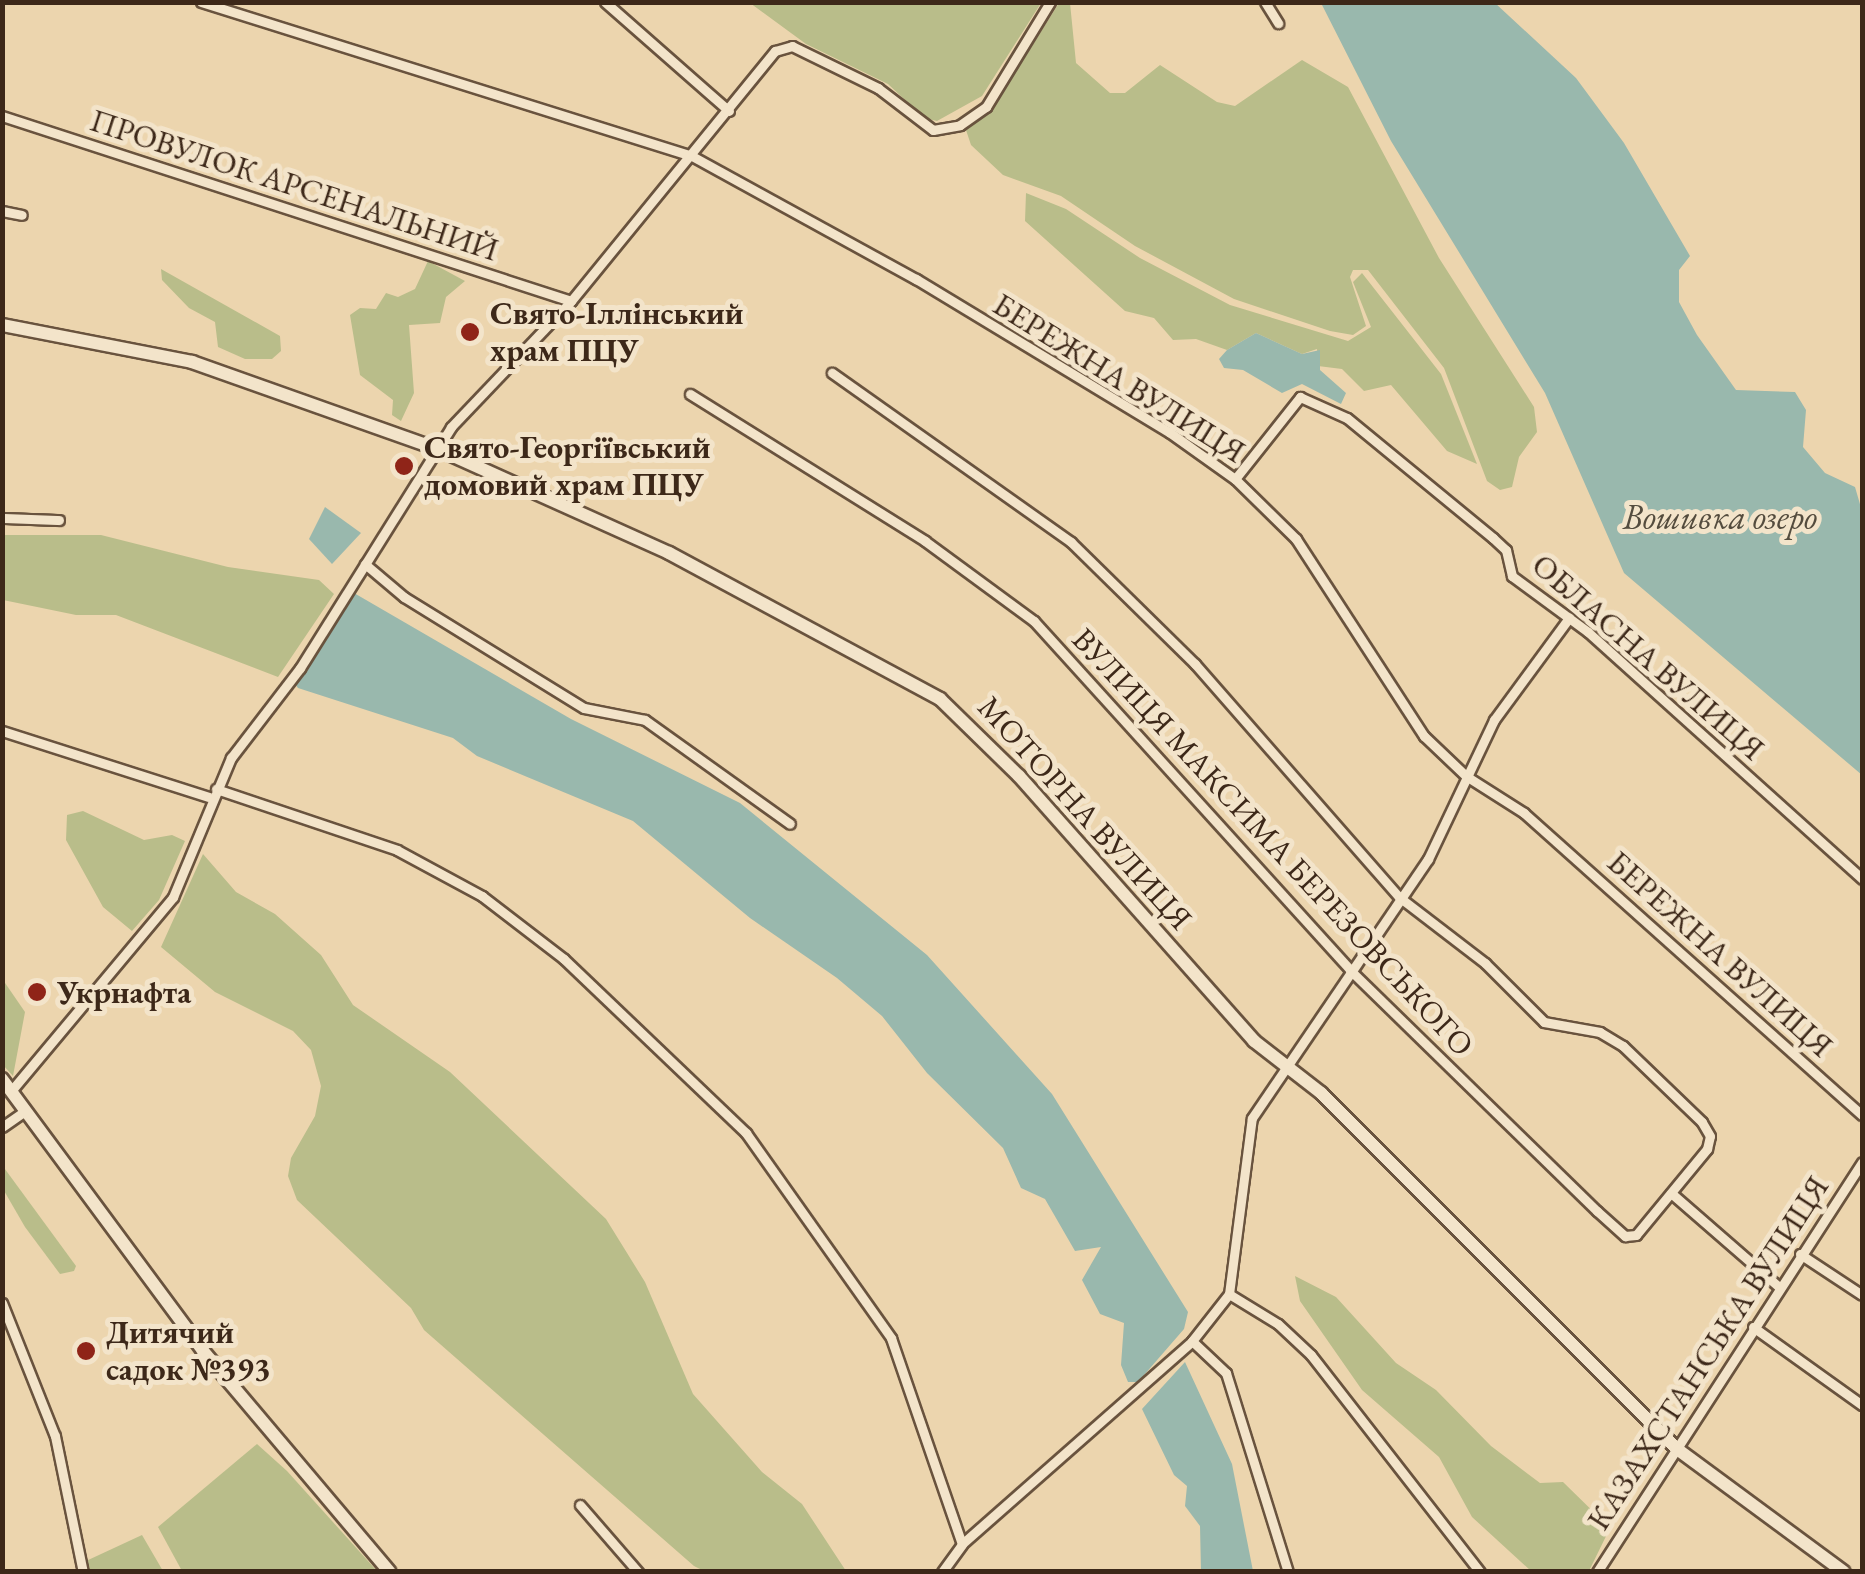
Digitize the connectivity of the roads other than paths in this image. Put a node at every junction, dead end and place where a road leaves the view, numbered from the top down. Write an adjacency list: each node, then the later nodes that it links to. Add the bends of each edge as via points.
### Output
1 (201, 2): 8 (street, БЕРЕЖНА ВУЛИЦЯ)
2 (605, 2): 6 (street)
3 (1050, 2): 6 (street, via 986,107 960,124 932,130 878,88 792,46 775,51)
4 (1265, 2): 5 (street)
5 (1278, 23)
6 (729, 112): 8 (street)
7 (2, 116): 11 (street, ПРОВУЛОК АРСЕНАЛЬНИЙ)
8 (692, 156): 11 (street); 16 (street, БЕРЕЖНА ВУЛИЦЯ, via 1111,395)
9 (2, 211): 10 (street)
10 (22, 215)
11 (571, 302): 15 (street, via 450,427)
12 (2, 325): 15 (street, МОТОРНА ВУЛИЦЯ, via 192,362)
13 (832, 372): 26 (street, via 1108,573)
14 (690, 394): 27 (street, ВУЛИЦЯ МАКСИМА БЕРЕЗОВСЬКОГО, via 925,541 1034,620)
15 (440, 450): 19 (street); 28 (street, МОТОРНА ВУЛИЦЯ, via 668,554 940,699 1019,776 1230,1017)
16 (1235, 480): 20 (street, ОБЛАСНА ВУЛИЦЯ, via 1290,403 1312,400 1380,441 1451,501 1506,550 1512,576); 22 (street, БЕРЕЖНА ВУЛИЦЯ, via 1296,539 1424,736)
17 (2, 518): 18 (street)
18 (60, 520)
19 (365, 564): 23 (street); 24 (street, via 404,597 584,708 645,720)
20 (1569, 618): 22 (street, via 1528,667); 25 (street, ОБЛАСНА ВУЛИЦЯ)
21 (2, 731): 23 (street)
22 (1466, 776): 26 (street, via 1435,846); 31 (street, БЕРЕЖНА ВУЛИЦЯ, via 1524,813)
23 (213, 793): 29 (street, via 172,897); 45 (street, via 398,850 482,896 564,959 746,1133 891,1338)
24 (790, 824)
25 (1862, 879)
26 (1399, 897): 27 (street); 34 (street, via 1486,963 1544,1022 1600,1032 1622,1046 1708,1129 1707,1149)
27 (1350, 970): 28 (street); 34 (street, ВУЛИЦЯ МАКСИМА БЕРЕЗОВСЬКОГО, via 1625,1236 1636,1235)
28 (1285, 1066): 37 (street, via 1252,1118); 43 (street, МОТОРНА ВУЛИЦЯ, via 1321,1093)
29 (7, 1085): 30 (street)
30 (25, 1110): 32 (street); 48 (street, via 238,1394)
31 (1862, 1116)
32 (2, 1127)
33 (1862, 1162): 35 (street, КАЗАХСТАНСЬКА ВУЛИЦЯ)
34 (1671, 1193): 36 (street)
35 (1800, 1254): 36 (street, КАЗАХСТАНСЬКА ВУЛИЦЯ); 38 (street)
36 (1779, 1286): 40 (street, КАЗАХСТАНСЬКА ВУЛИЦЯ)
37 (1229, 1294): 41 (street); 53 (street, via 1278,1324 1311,1355)
38 (1862, 1295)
39 (2, 1303): 47 (street, via 55,1436)
40 (1752, 1327): 42 (street); 43 (street, КАЗАХСТАНСЬКА ВУЛИЦЯ)
41 (1192, 1341): 45 (street); 52 (street, via 1226,1373)
42 (1862, 1405)
43 (1677, 1449): 54 (street, КАЗАХСТАНСЬКА ВУЛИЦЯ); 55 (street, МОТОРНА ВУЛИЦЯ)
44 (580, 1506): 49 (street)
45 (962, 1544): 46 (street)
46 (954, 1559): 50 (street); 51 (street)
47 (82, 1572)
48 (390, 1572)
49 (638, 1572)
50 (942, 1572)
51 (958, 1572)
52 (1288, 1572)
53 (1480, 1572)
54 (1597, 1572)
55 (1844, 1572)

